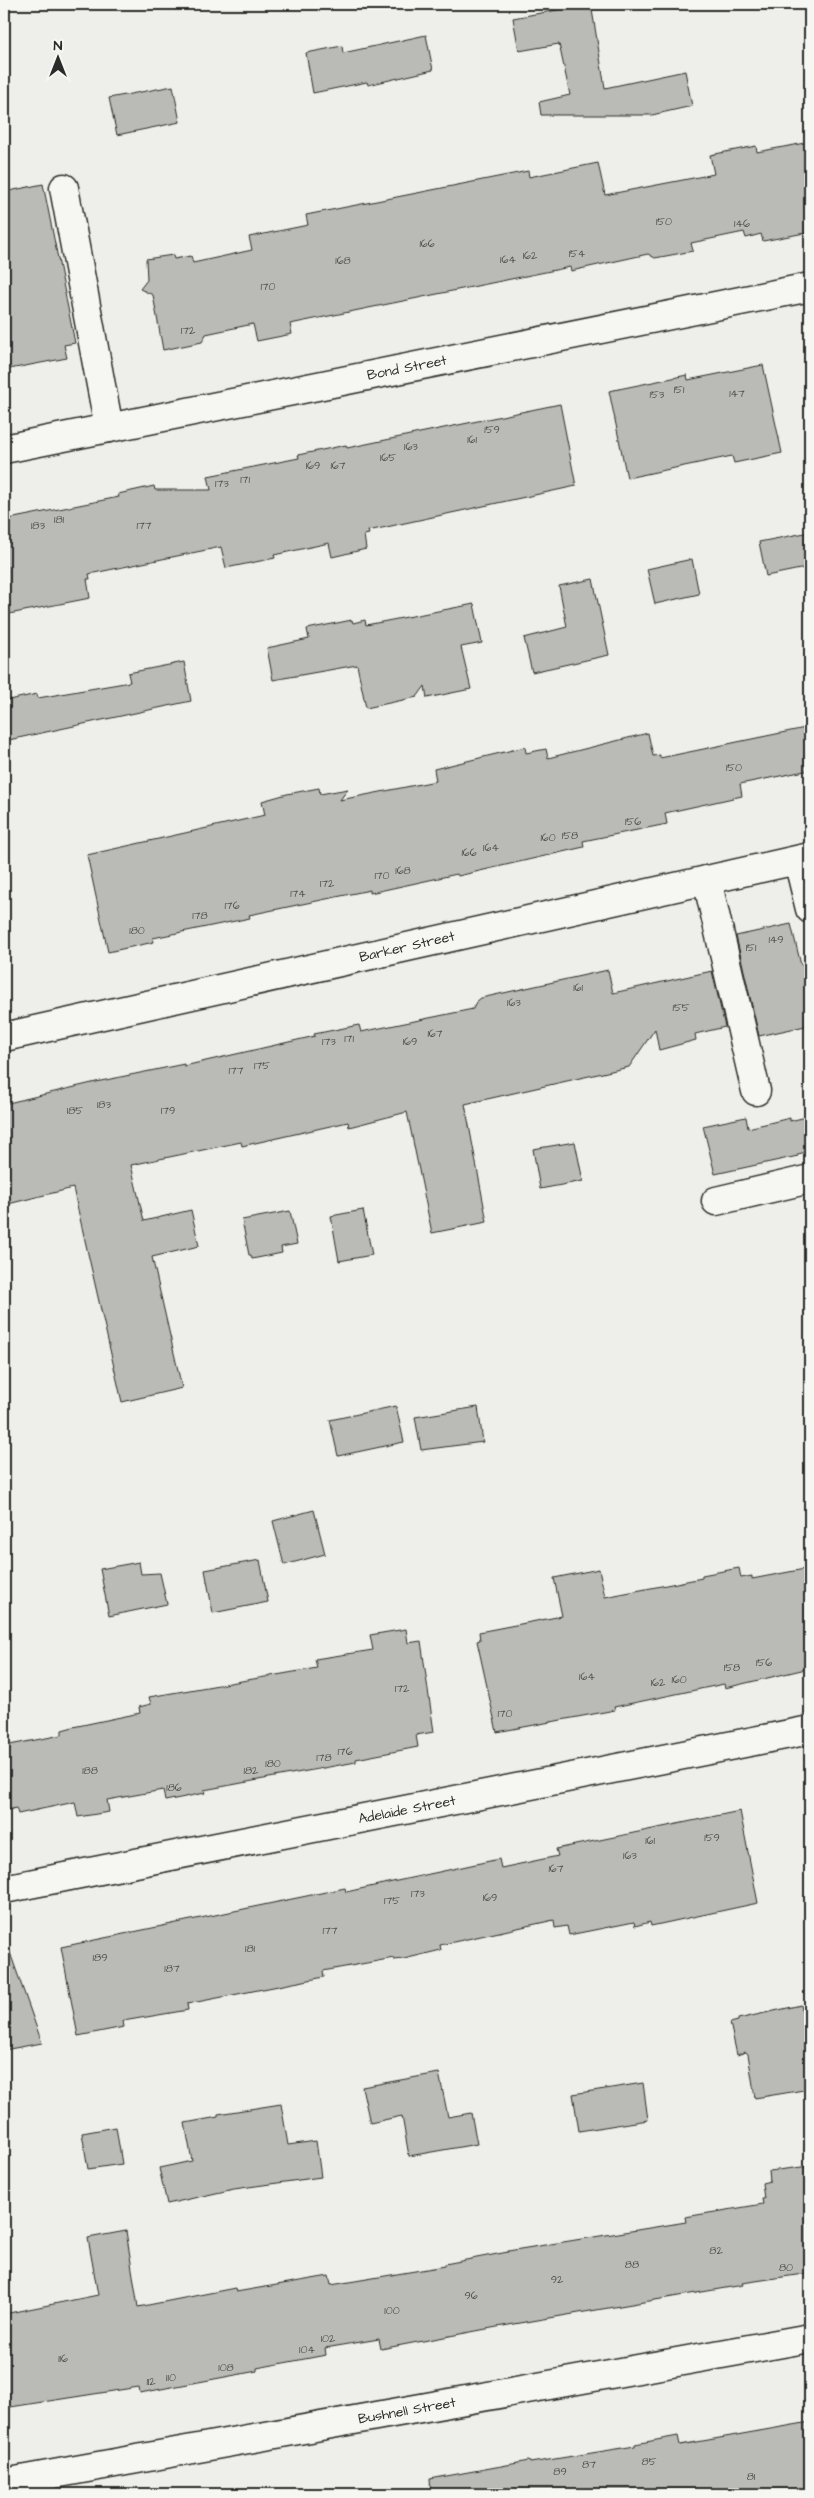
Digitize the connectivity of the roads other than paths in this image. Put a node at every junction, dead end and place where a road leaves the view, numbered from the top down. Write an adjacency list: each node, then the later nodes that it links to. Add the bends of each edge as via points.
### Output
1 (64, 188): 3 (street)
2 (810, 287): 3 (street, Bond Street)
3 (110, 428): 4 (street, Bond Street)
4 (4, 449)
5 (804, 859): 6 (street, Barker Street); 7 (street)
6 (707, 880): 8 (street, Barker Street); 9 (street)
7 (810, 909)
8 (4, 1037)
9 (756, 1091)
10 (810, 1179): 11 (street)
11 (716, 1201)
12 (810, 1730): 13 (street, Adelaide Street)
13 (4, 1889)
14 (810, 2338): 15 (street, Bushnell Street)
15 (4, 2483)

